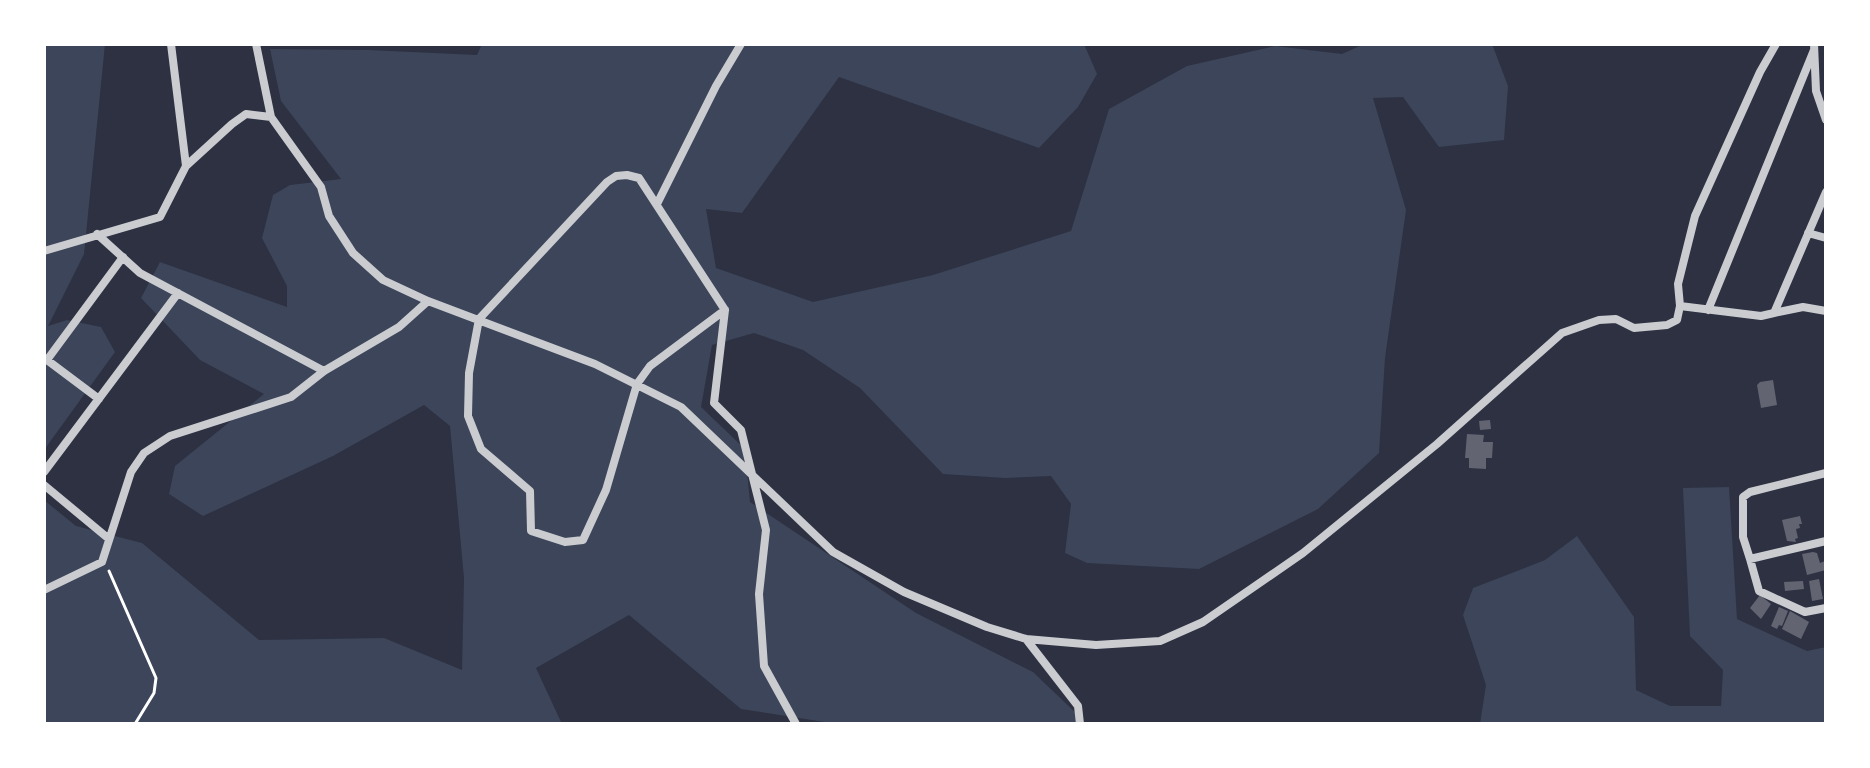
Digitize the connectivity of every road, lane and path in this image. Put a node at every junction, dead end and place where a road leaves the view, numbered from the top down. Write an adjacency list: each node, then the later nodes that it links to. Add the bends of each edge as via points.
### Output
1 (171, 44): 8 (street)
2 (256, 44): 6 (street)
3 (741, 44): 10 (street)
4 (1776, 44): 18 (street, via 1695,216 1678,284)
5 (1814, 47): 7 (street, via 1816,91); 20 (street)
6 (271, 117): 8 (street, via 246,114); 17 (street, via 321,187 329,216 353,253 383,280)
7 (1826, 120)
8 (186, 166): 12 (street, via 160,217)
9 (1826, 192): 11 (street)
10 (657, 204): 19 (street); 23 (street, via 639,178 616,176)
11 (1808, 233): 13 (street); 22 (street)
12 (97, 234): 14 (street); 15 (street)
13 (1826, 238)
14 (44, 251)
15 (123, 257): 16 (street, via 140,273); 26 (street, via 47,360)
16 (178, 293): 24 (street); 26 (street)
17 (428, 301): 23 (street); 24 (street, via 399,327)
18 (1680, 306): 20 (street); 37 (street, via 1677,320 1667,325 1634,328 1616,319 1599,320 1562,333 1303,553 1203,622 1160,641 1096,645)
19 (725, 310): 25 (street, via 650,366); 29 (street, via 714,403 741,430)
20 (1708, 310): 22 (street)
21 (1826, 311): 22 (street, via 1803,307)
22 (1774, 313)
23 (479, 319): 25 (street); 25 (street, via 468,416 481,449 530,491 531,531 565,542 583,540 606,490)
24 (324, 371): 31 (street, via 291,397 170,436 144,453 131,472)
25 (637, 384): 29 (street, via 681,407)
26 (99, 399): 27 (street)
27 (44, 472)
28 (1826, 473): 33 (street, via 1743,497 1743,537)
29 (751, 477): 37 (street, via 833,552 904,592); 39 (street, via 766,530 759,594 764,666)
30 (44, 485): 31 (street)
31 (109, 539): 34 (street)
32 (1826, 541): 33 (street)
33 (1750, 559): 36 (street, via 1759,591 1805,612)
34 (102, 562): 35 (street); 38 (path, via 156,678 154,693)
35 (44, 590)
36 (1826, 608)
37 (1026, 639): 40 (street, via 1078,706)
38 (135, 724)
39 (796, 724)
40 (1080, 724)

